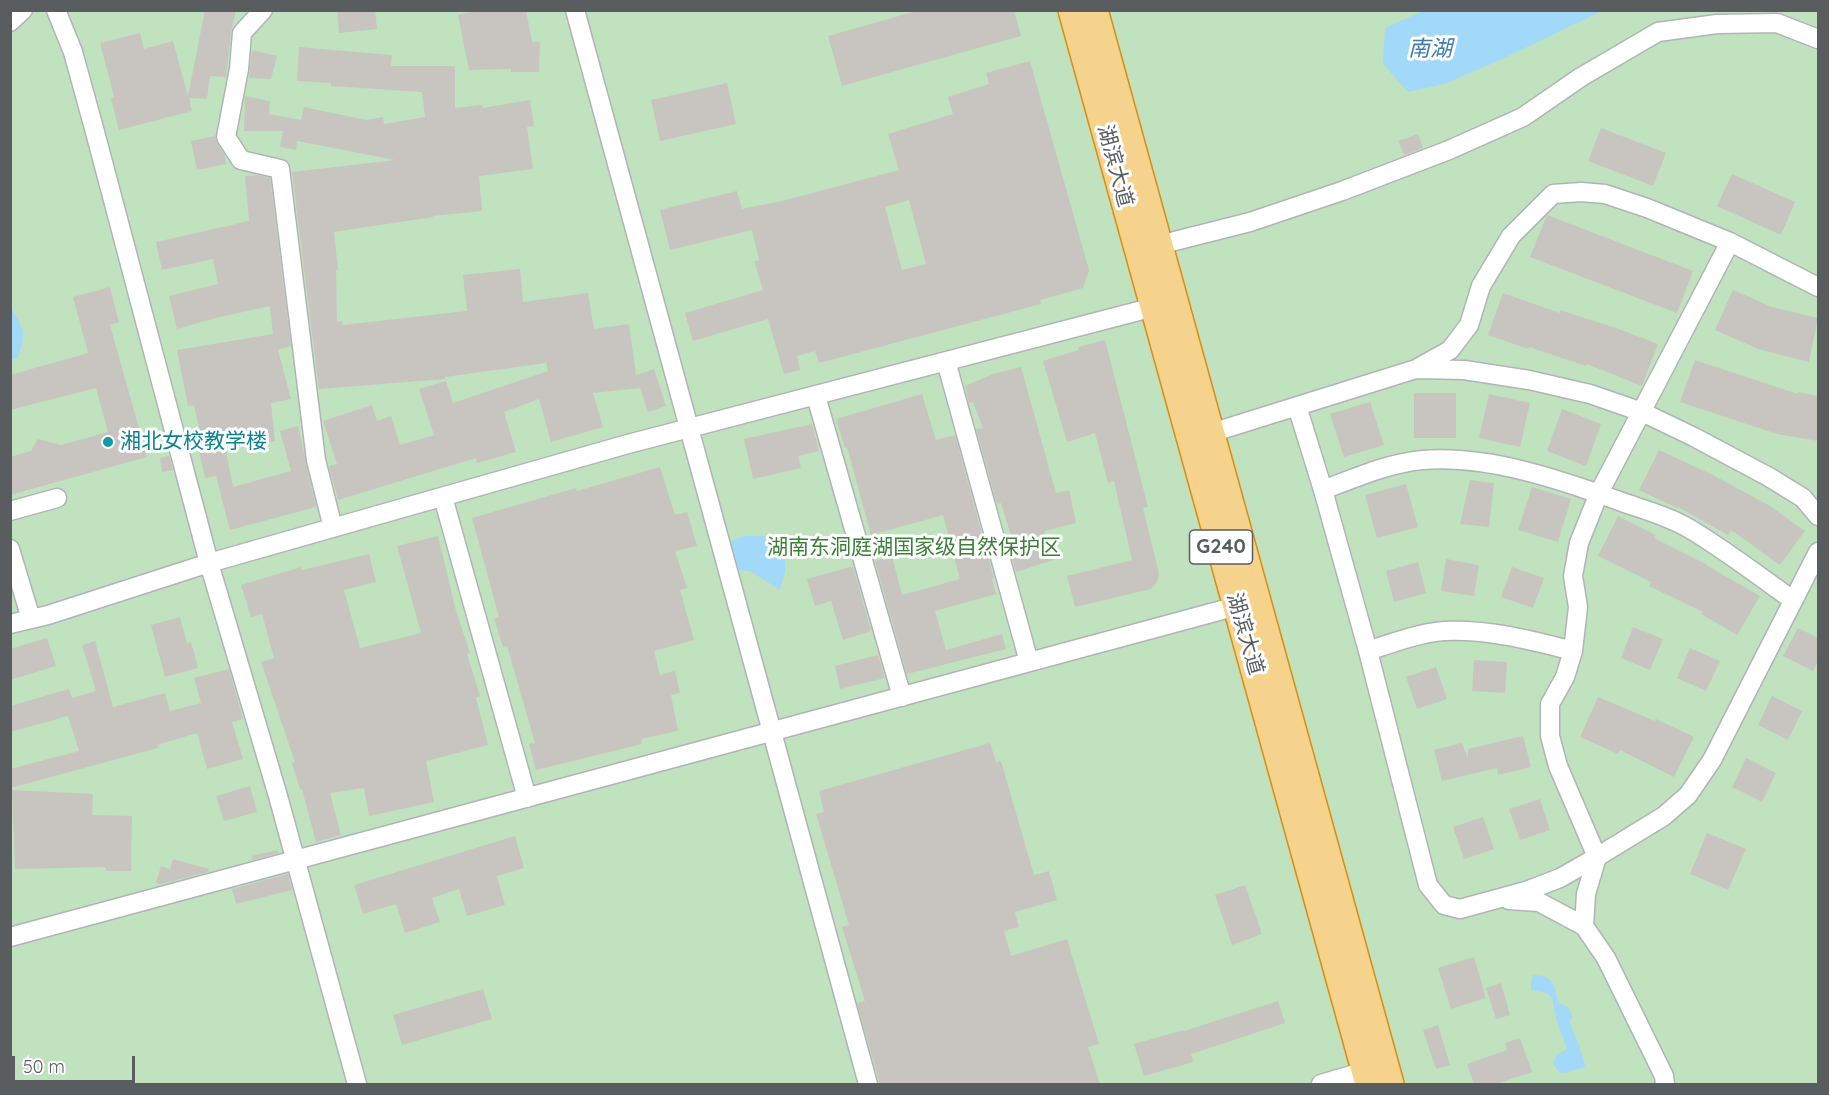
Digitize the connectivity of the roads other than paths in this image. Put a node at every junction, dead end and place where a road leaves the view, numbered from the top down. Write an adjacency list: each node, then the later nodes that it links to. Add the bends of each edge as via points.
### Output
1 (23, 10): 7 (street)
2 (56, 10): 29 (street, via 73,52)
3 (263, 10): 26 (street, via 242,33 226,137 241,160 280,170 316,460)
4 (575, 10): 18 (street)
5 (1072, 10): 12 (highway, 湖滨大道 / G240)
6 (1094, 10): 10 (highway, 湖滨大道 / G240)
7 (10, 22)
8 (1818, 39): 10 (street, via 1777,23 1717,24 1658,32 1523,117 1449,150 1250,222)
9 (1730, 242): 11 (street); 14 (street, via 1605,194 1553,194 1511,236 1480,286 1470,325 1450,350); 17 (street)
10 (1159, 245): 19 (highway, 湖滨大道 / G240)
11 (1818, 287)
12 (1154, 307): 13 (street); 31 (highway, 湖滨大道 / G240)
13 (946, 361): 15 (street); 36 (street)
14 (1416, 369): 16 (street); 17 (street, via 1464,370 1529,380 1590,394)
15 (816, 396): 18 (street); 37 (street)
16 (1297, 406): 19 (street); 20 (street)
17 (1642, 412): 21 (street); 25 (street, via 1769,477 1803,498)
18 (689, 429): 22 (street); 38 (street)
19 (1211, 433): 50 (highway, 湖滨大道 / G240)
20 (1323, 490): 21 (street, via 1383,468 1423,460 1529,471); 34 (street)
21 (1599, 493): 30 (street, via 1689,528); 35 (street, via 1579,543 1573,576 1578,607)
22 (443, 497): 26 (street); 39 (street)
23 (57, 498): 24 (street)
24 (10, 511)
25 (1818, 516)
26 (333, 528): 29 (street)
27 (10, 549): 32 (street)
28 (1818, 552): 40 (street, via 1712,760 1688,795 1664,816)
29 (209, 563): 32 (street); 41 (street)
30 (1791, 599)
31 (1237, 606): 36 (street); 45 (highway, 湖滨大道 / G240)
32 (31, 619): 33 (street)
33 (10, 624)
34 (1368, 651): 35 (street, via 1443,631 1520,638); 42 (street, via 1428,885 1444,905 1460,909)
35 (1573, 651): 40 (street, via 1551,704 1550,736 1558,766)
36 (1029, 662): 37 (street)
37 (902, 697): 38 (street)
38 (772, 732): 39 (street); 48 (street)
39 (527, 798): 41 (street)
40 (1597, 857): 42 (street, via 1560,878); 43 (street, via 1586,894)
41 (295, 860): 44 (street); 47 (street)
42 (1496, 899): 43 (street, via 1539,902)
43 (1584, 926): 46 (street, via 1606,958)
44 (10, 937)
45 (1367, 1078): 49 (street)
46 (1665, 1081): 51 (street)
47 (357, 1084)
48 (868, 1084)
49 (1321, 1084)
50 (1390, 1084)
51 (1683, 1084)

